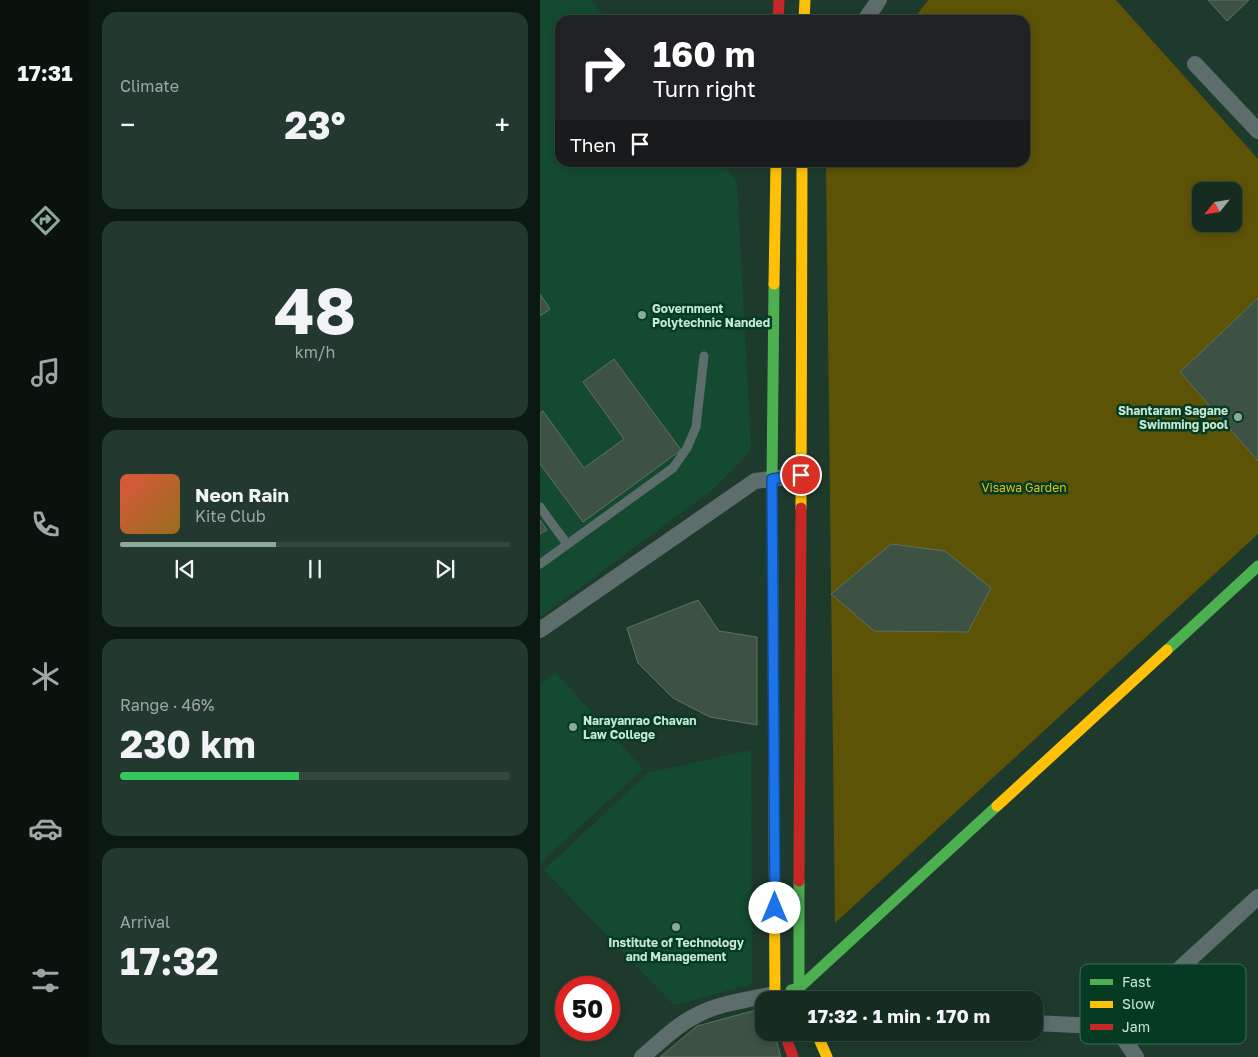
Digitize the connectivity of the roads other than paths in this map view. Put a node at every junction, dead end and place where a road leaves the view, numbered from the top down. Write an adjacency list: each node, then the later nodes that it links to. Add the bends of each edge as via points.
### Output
1 (779, 0): 4 (main road)
2 (805, 0): 5 (main road)
3 (879, 0): 6 (street)
4 (778, 15)
5 (804, 15)
6 (868, 15)
7 (1195, 64): 8 (street)
8 (1258, 130)
9 (776, 167): 13 (main road)
10 (802, 167): 12 (main road)
11 (704, 356): 15 (lane, via 696,427 673,468)
12 (801, 475): 13 (street); 21 (main road)
13 (772, 479): 18 (street, via 755,481); 22 (main road)
14 (540, 507): 15 (lane)
15 (567, 544): 16 (lane)
16 (540, 564)
17 (1258, 566): 21 (main road)
18 (540, 630)
19 (1258, 897): 20 (street)
20 (1185, 964)
21 (799, 988): 23 (main road); 24 (main road)
22 (775, 991)
23 (791, 991)
24 (800, 991)
25 (755, 1000): 31 (street, via 723,1005 695,1015)
26 (1043, 1023): 27 (street)
27 (1080, 1025)
28 (787, 1041): 32 (main road)
29 (820, 1041): 33 (main road)
30 (1127, 1044): 34 (street)
31 (642, 1057)
32 (793, 1057)
33 (827, 1057)
34 (1136, 1057)

